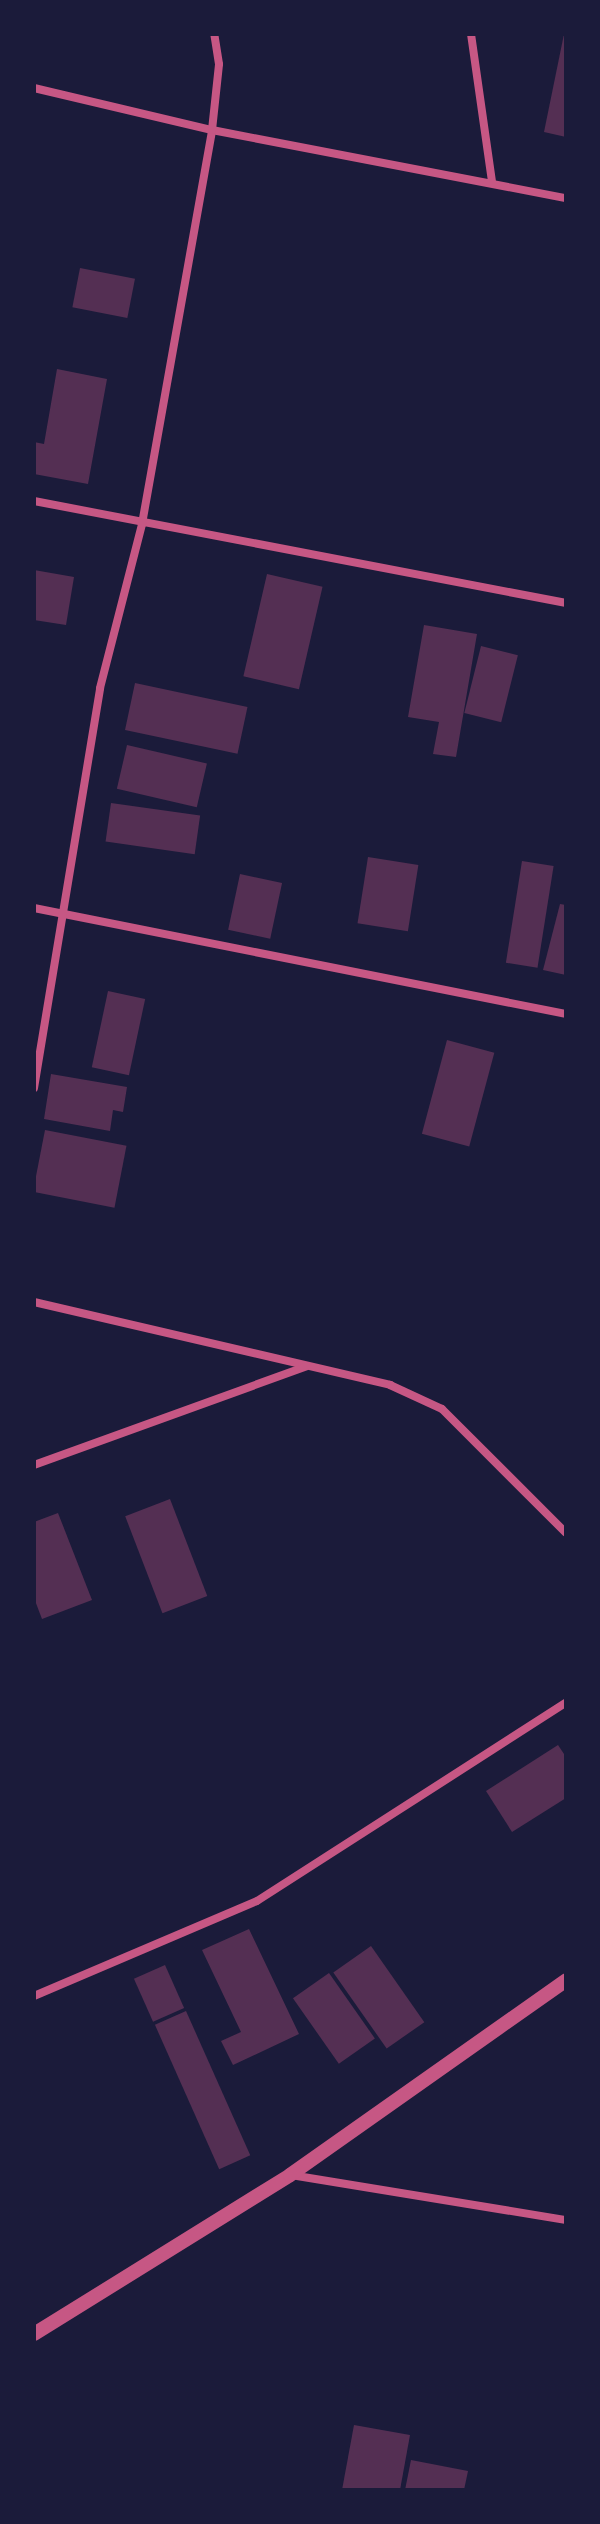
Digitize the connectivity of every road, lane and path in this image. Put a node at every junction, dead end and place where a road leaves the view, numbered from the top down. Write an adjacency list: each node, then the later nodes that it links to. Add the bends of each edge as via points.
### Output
1 (214, 34): 4 (street, via 219,64)
2 (471, 34): 5 (street)
3 (34, 88): 4 (street)
4 (212, 130): 5 (street); 8 (street)
5 (492, 181): 6 (street)
6 (566, 198)
7 (34, 501): 8 (street)
8 (142, 524): 9 (street); 11 (street, via 100,688)
9 (566, 603)
10 (34, 908): 11 (street)
11 (59, 912): 12 (street); 13 (street)
12 (566, 1014)
13 (34, 1088)
14 (34, 1302): 15 (street)
15 (308, 1366): 16 (street); 17 (street, via 390,1385 442,1409)
16 (34, 1465)
17 (566, 1533)
18 (566, 1703): 20 (street, via 257,1901)
19 (566, 1980): 21 (street)
20 (34, 1996)
21 (290, 2175): 22 (street); 23 (street)
22 (566, 2220)
23 (34, 2334)

